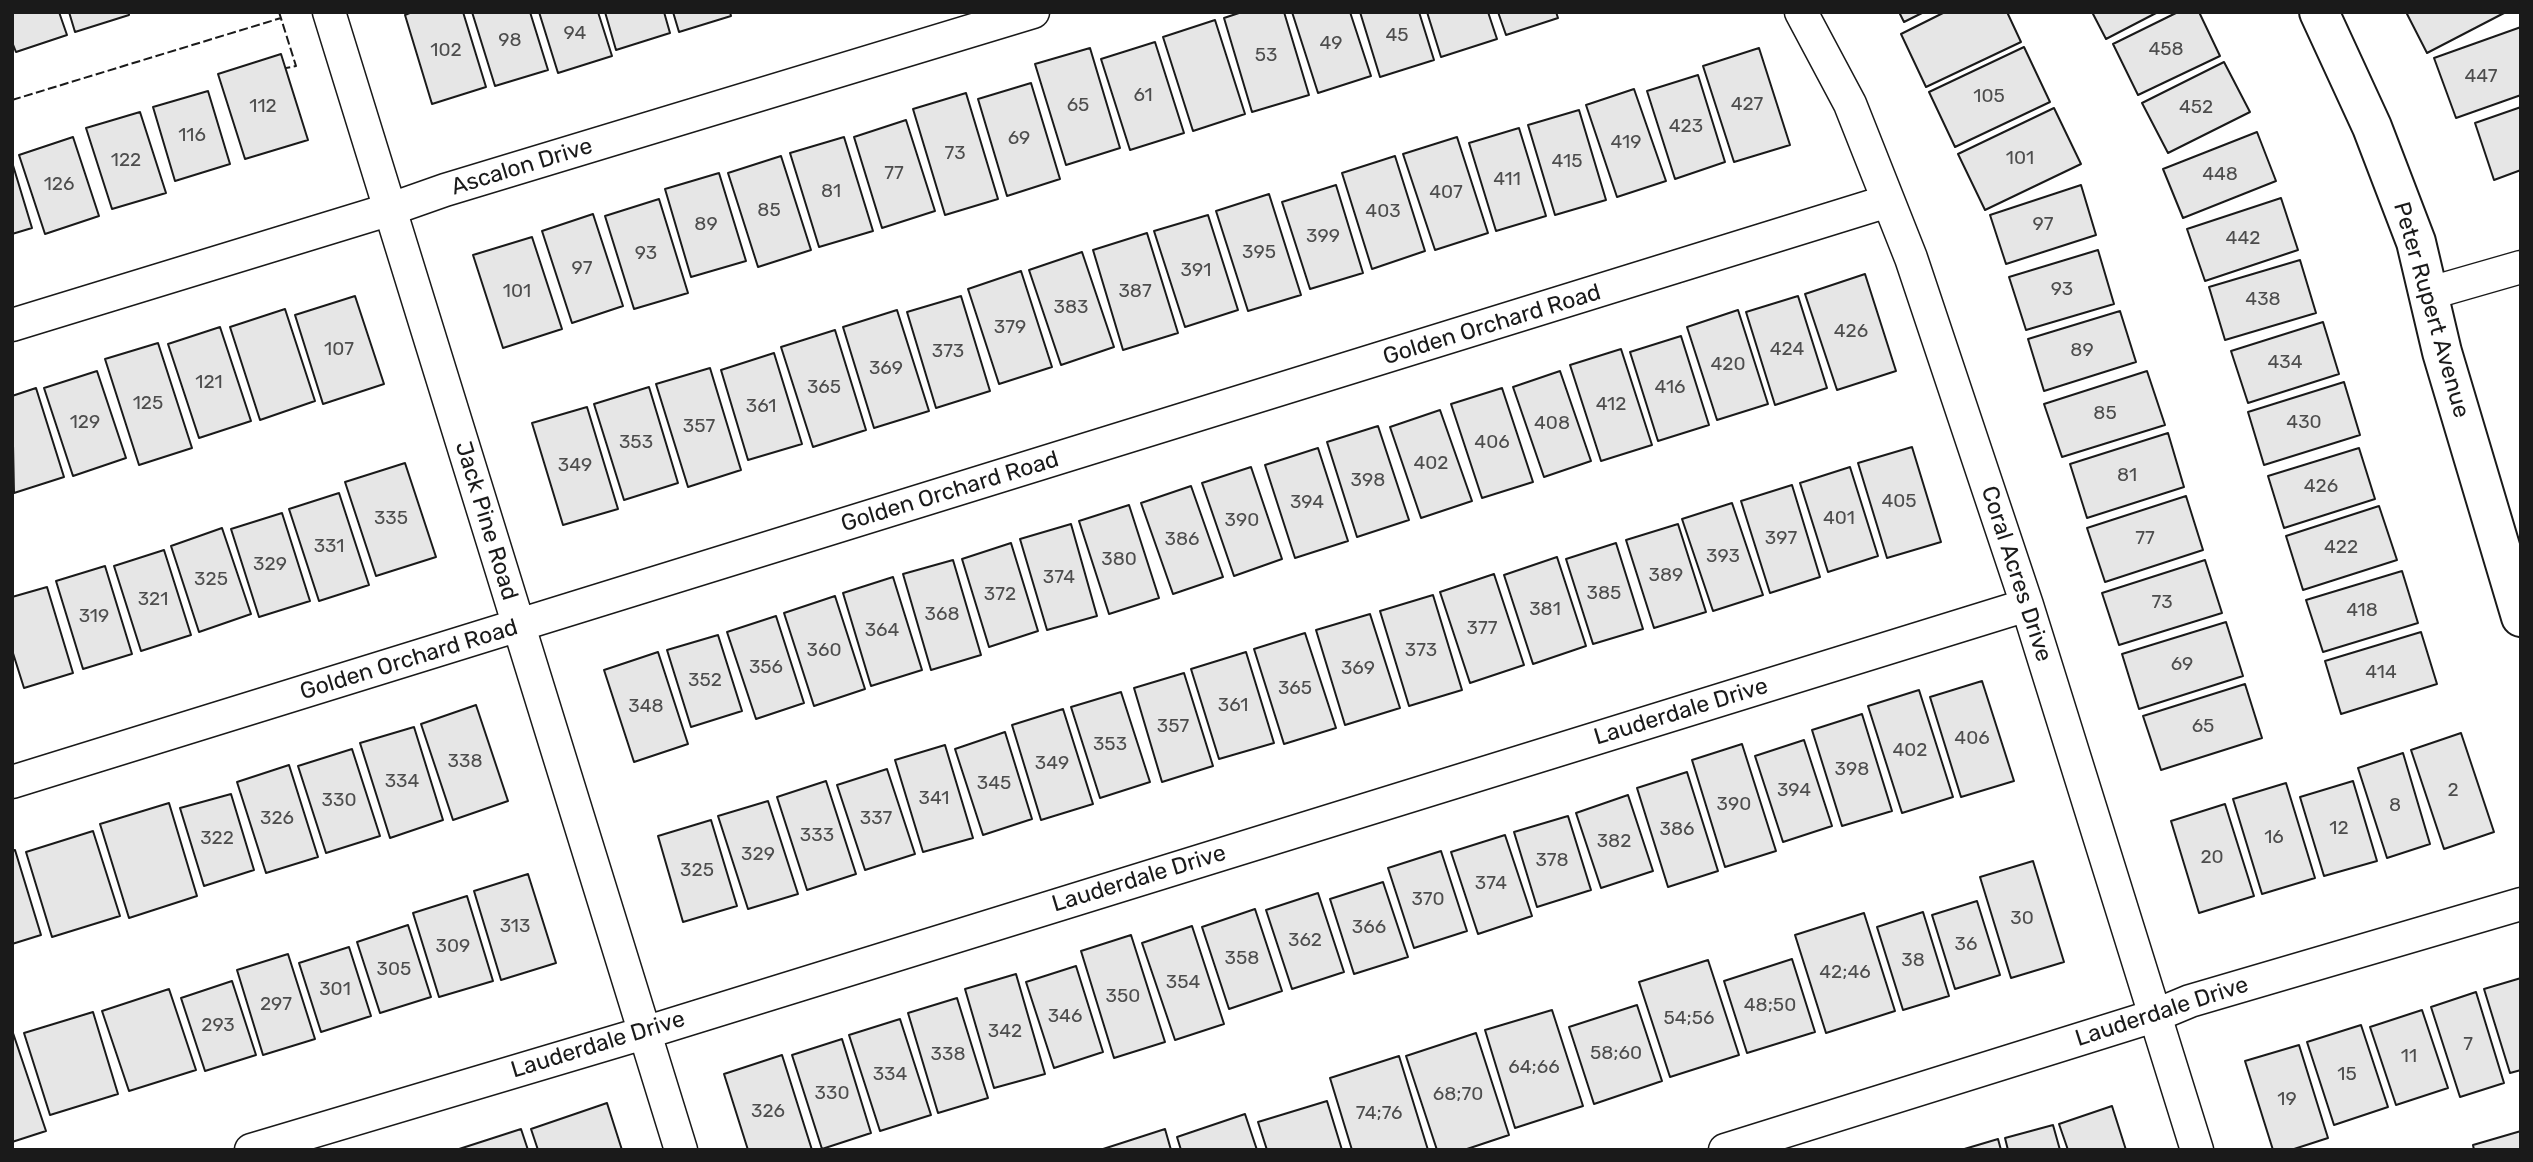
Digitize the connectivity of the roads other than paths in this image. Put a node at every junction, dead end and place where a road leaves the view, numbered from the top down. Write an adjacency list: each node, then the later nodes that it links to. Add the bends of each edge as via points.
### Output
1 (329, 12): 6 (street, Jack Pine Road)
2 (1033, 12): 6 (street, Ascalon Drive)
3 (1801, 12): 5 (street, Coral Acres Drive, via 1850,104)
4 (2319, 12): 8 (street, Peter Rupert Avenue, via 2372,127 2416,242)
5 (1888, 201): 10 (street, Coral Acres Drive); 12 (street, Golden Orchard Road)
6 (391, 209): 9 (street, Ascalon Drive); 12 (street, Jack Pine Road)
7 (2521, 267): 8 (street)
8 (2427, 294): 11 (street, Peter Rupert Avenue)
9 (12, 326)
10 (2027, 605): 15 (street, Coral Acres Drive); 16 (street, Lauderdale Drive)
11 (2521, 617)
12 (517, 626): 13 (street, Golden Orchard Road); 16 (street, Jack Pine Road)
13 (12, 782)
14 (2521, 904): 15 (street, Lauderdale Drive, via 2190,1001)
15 (2154, 1016): 19 (street, Lauderdale Drive); 20 (street, Coral Acres Drive)
16 (644, 1033): 17 (street, Lauderdale Drive); 18 (street, Jack Pine Road)
17 (251, 1150)
18 (681, 1150)
19 (1726, 1150)
20 (2197, 1150)

